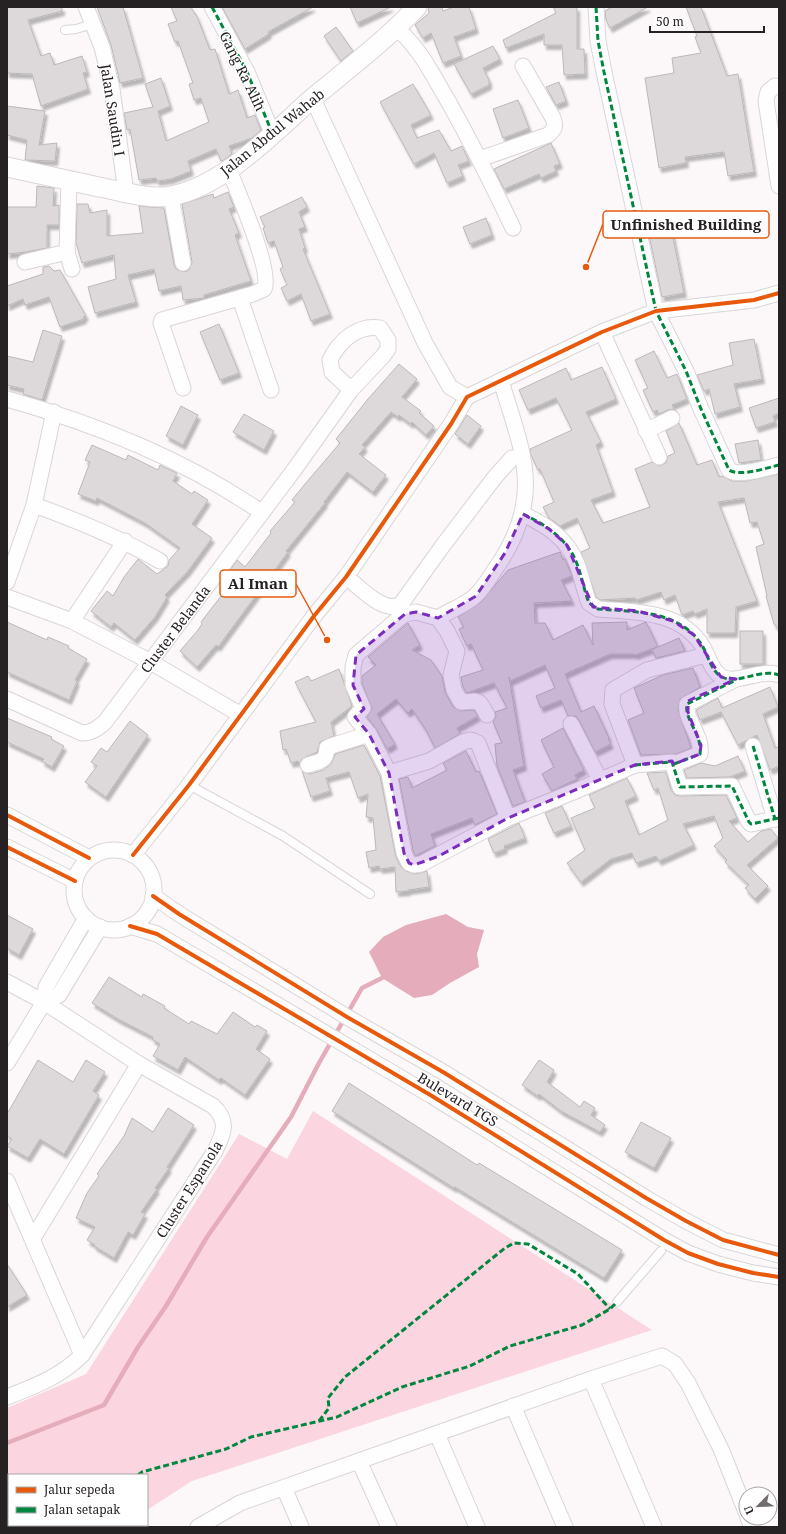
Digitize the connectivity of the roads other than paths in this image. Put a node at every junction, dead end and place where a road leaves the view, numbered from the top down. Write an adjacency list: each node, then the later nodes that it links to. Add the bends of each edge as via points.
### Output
1 (86, 7): 5 (street, Jalan Saudin I)
2 (212, 7): 11 (street, Gang Ra Alih, via 247,72)
3 (416, 7): 6 (street, Jalan Abdul Wahab)
4 (596, 7): 26 (street, via 598,41 604,72)
5 (93, 24): 7 (lane); 17 (street, Jalan Saudin I, via 102,47 112,89)
6 (396, 28): 10 (street, Jalan Abdul Wahab); 12 (street, via 408,38 428,66)
7 (65, 30)
8 (522, 66): 12 (street, via 553,118 554,130 544,137)
9 (775, 86): 16 (street, via 768,92 766,101)
10 (313, 99): 11 (street, Jalan Abdul Wahab); 32 (street, via 425,343 450,388)
11 (273, 135): 14 (street, Jalan Abdul Wahab)
12 (480, 159): 19 (street)
13 (7, 167): 15 (street, Jalan Abdul Wahab)
14 (229, 170): 18 (street, Jalan Abdul Wahab, via 189,191); 25 (street, via 262,261 266,282 261,291)
15 (69, 181): 17 (street, Jalan Abdul Wahab); 20 (street)
16 (779, 186)
17 (126, 192): 18 (street, Jalan Abdul Wahab)
18 (171, 196): 22 (street)
19 (512, 228)
20 (68, 252): 21 (street); 23 (street)
21 (25, 262)
22 (182, 263)
23 (72, 270)
24 (779, 293): 26 (street, via 754,300)
25 (240, 298): 29 (street, via 162,320); 30 (street)
26 (656, 310): 27 (street); 39 (street, via 686,370 729,470 732,473 743,472)
27 (602, 332): 28 (street); 36 (street)
28 (501, 381): 32 (street); 42 (street, via 525,471)
29 (184, 388)
30 (271, 390)
31 (351, 390): 41 (street, Cluster Belanda)
32 (467, 397): 45 (street)
33 (7, 399): 34 (street)
34 (54, 412): 40 (street); 41 (street, via 179,462 236,494)
35 (672, 418): 36 (street)
36 (646, 432): 37 (street)
37 (659, 457)
38 (512, 458): 45 (street, via 401,604 395,607 383,606)
39 (779, 465)
40 (34, 505): 43 (street); 46 (street)
41 (261, 512): 51 (street, Cluster Belanda)
42 (523, 514): 48 (street, via 512,541 484,586 466,603); 50 (street, via 549,529 567,545 577,562 589,603 593,607 638,611 673,621 694,635)
43 (125, 541): 44 (street); 49 (street)
44 (160, 561)
45 (346, 577): 55 (street)
46 (7, 582)
47 (7, 597): 49 (street)
48 (438, 618): 56 (street, via 457,652 451,675 457,697 461,702 472,700 480,703); 58 (street, via 416,612 406,614 356,655 353,685 363,708 355,716)
49 (72, 622): 51 (street)
50 (706, 655): 53 (street, via 721,677 728,680); 62 (street, via 647,670 613,690 612,704)
51 (149, 661): 54 (street, Cluster Belanda, via 105,722 88,733 74,730); 55 (street)
52 (779, 675): 53 (street, via 765,674)
53 (736, 679): 60 (street, via 688,704 688,712 701,745 700,754)
54 (7, 699)
55 (241, 715): 65 (street)
56 (487, 715)
57 (571, 724): 64 (street)
58 (369, 734): 61 (street, via 331,746 324,760); 63 (street)
59 (753, 746): 68 (street)
60 (674, 764): 62 (street, via 670,762); 68 (street, via 680,787 732,786 751,824)
61 (308, 765)
62 (635, 765): 64 (street)
63 (389, 774): 67 (street, via 429,761 463,742 474,741 478,743); 67 (street, via 404,853 409,863 414,865 439,856)
64 (600, 780): 67 (street)
65 (189, 785): 70 (street); 73 (lane, via 283,836)
66 (7, 815): 71 (street)
67 (508, 818)
68 (777, 819)
69 (7, 847): 72 (street)
70 (133, 855): 71 (street, via 111,850); 74 (street, via 146,865 150,872)
71 (89, 858): 72 (street, via 80,868)
72 (75, 881): 75 (street, via 75,901)
73 (370, 894)
74 (153, 896): 76 (street, via 148,911 137,923); 80 (street, Bulevard TGS)
75 (86, 918): 77 (street); 79 (street, via 46,987)
76 (130, 926): 77 (street, via 112,930); 81 (street, Bulevard TGS, via 157,934)
77 (100, 927): 79 (street, via 59,995)
78 (7, 982): 79 (street, Cluster Espanola)
79 (44, 1002): 82 (street); 83 (street, Cluster Espanola)
80 (352, 1020): 81 (street); 87 (street, Bulevard TGS, via 443,1072 703,1231 738,1245)
81 (343, 1042): 88 (street, Bulevard TGS, via 688,1253 718,1264)
82 (7, 1064)
83 (139, 1064): 85 (street); 90 (street, Cluster Espanola, via 213,1106 222,1116 224,1130 215,1151)
84 (7, 1181): 85 (street)
85 (33, 1238): 90 (street)
86 (661, 1251): 89 (lane)
87 (779, 1255)
88 (779, 1278)
89 (617, 1302)
90 (82, 1356): 92 (street, Cluster Espanola, via 52,1379)
91 (591, 1379): 93 (street); 97 (street, via 662,1356 676,1364 721,1449); 103 (street)
92 (7, 1397)
93 (514, 1406): 94 (street); 102 (street)
94 (437, 1434): 95 (street); 101 (street)
95 (359, 1461): 96 (street); 100 (street)
96 (284, 1488): 98 (street, via 240,1503); 99 (street)
97 (738, 1492)
98 (206, 1525)
99 (301, 1527)
100 (389, 1527)
101 (477, 1527)
102 (565, 1527)
103 (654, 1527)

